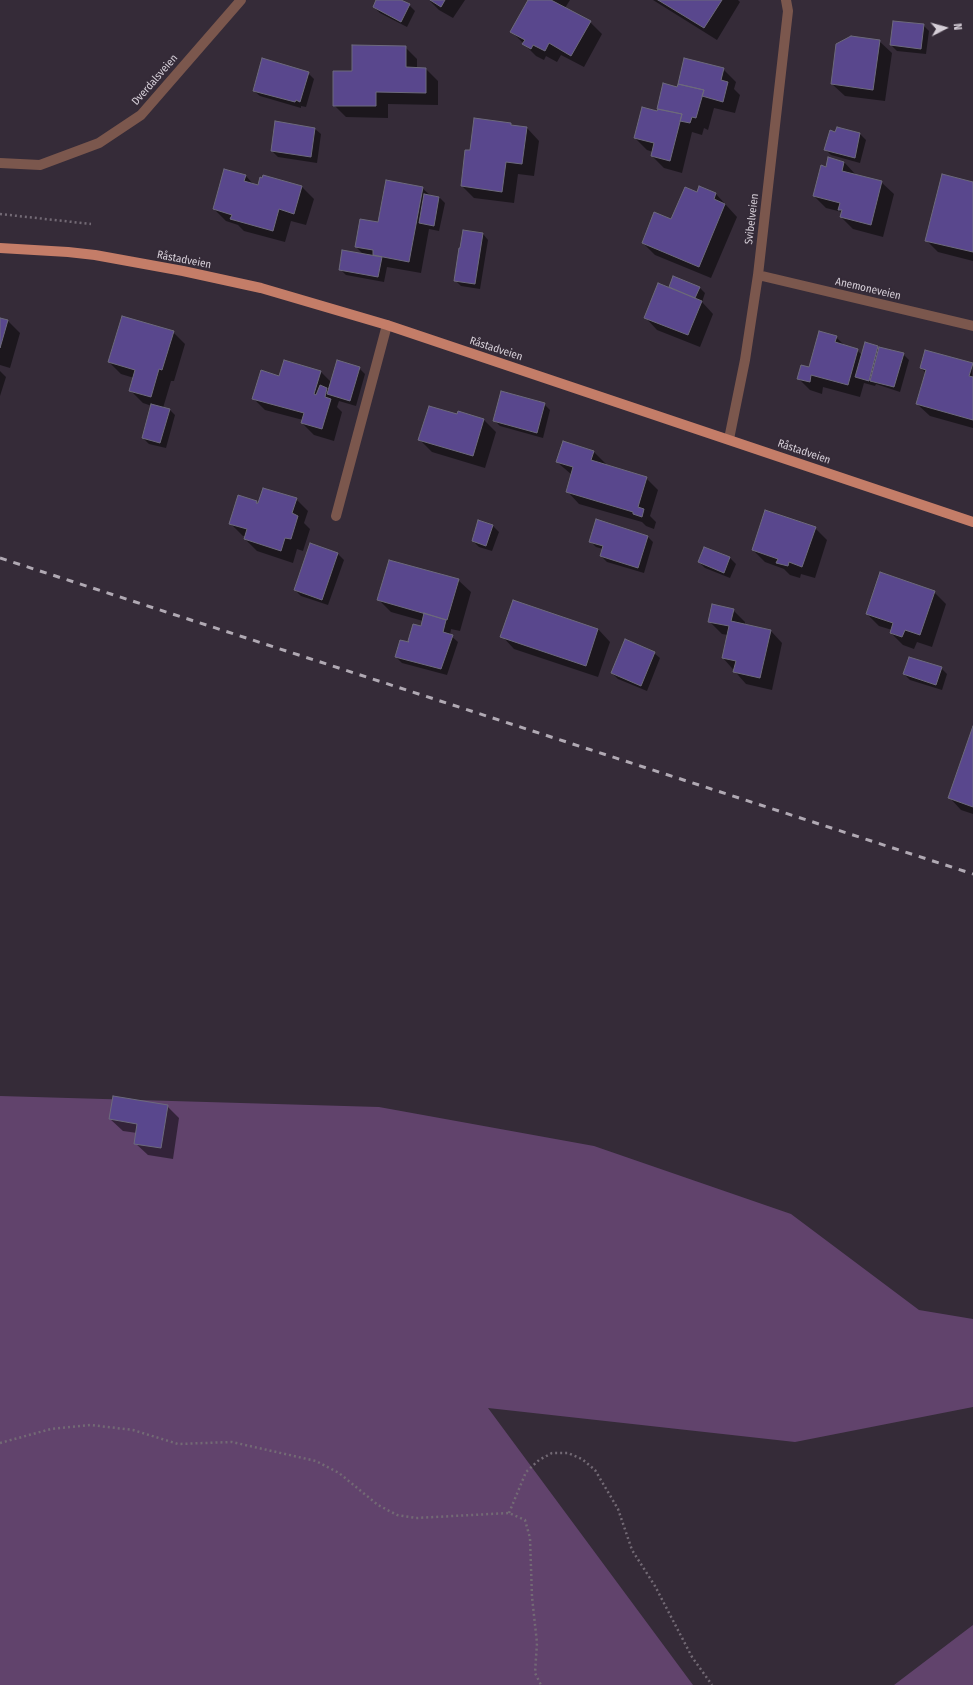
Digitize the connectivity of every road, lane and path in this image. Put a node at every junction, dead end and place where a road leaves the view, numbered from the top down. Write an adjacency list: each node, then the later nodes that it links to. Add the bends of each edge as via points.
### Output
1 (241, 0): 3 (street, Dverdalsveien, via 141,115 99,143 40,166)
2 (786, 0): 7 (street, Svibelveien, via 788,11)
3 (0, 163)
4 (0, 214): 5 (path)
5 (91, 224)
6 (0, 248): 8 (main road, Råstadveien, via 68,252 183,271 261,288)
7 (758, 275): 9 (street, Anemoneveien); 10 (street, Svibelveien)
8 (387, 325): 10 (main road, Råstadveien); 11 (street)
9 (973, 326)
10 (729, 439): 12 (main road, Råstadveien)
11 (336, 516)
12 (973, 522)
13 (0, 1443): 14 (path, via 51,1429 91,1425 133,1430 178,1444 232,1442 316,1461 339,1473 378,1505 397,1515 416,1518)
14 (509, 1513): 15 (path, via 525,1520 530,1538 537,1643 535,1673); 16 (path, via 526,1472 539,1460 552,1453 568,1453 582,1459 595,1470 618,1509 632,1550 655,1586 692,1657)
15 (541, 1685)
16 (712, 1685)

